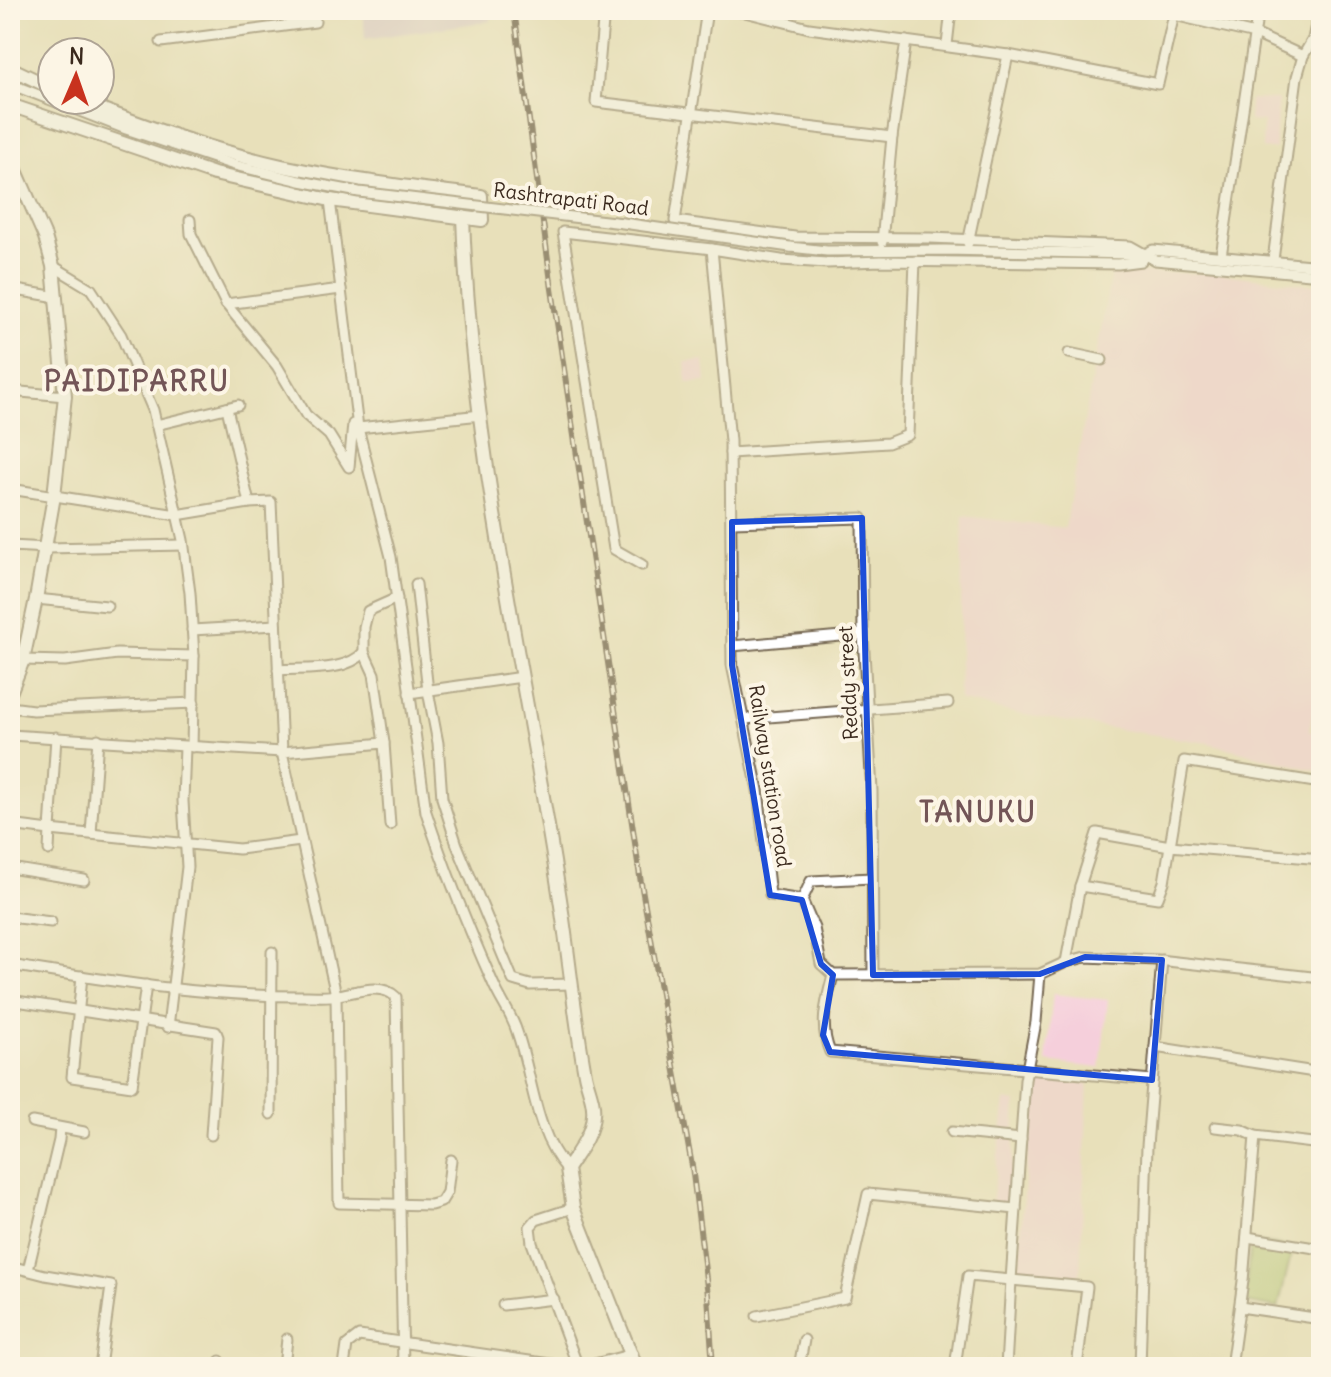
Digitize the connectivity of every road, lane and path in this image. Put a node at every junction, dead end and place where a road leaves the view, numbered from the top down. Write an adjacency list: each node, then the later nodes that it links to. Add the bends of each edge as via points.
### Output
1 (315, 10): 11 (street, via 315,22)
2 (604, 10): 20 (street, via 596,102)
3 (707, 10): 20 (street)
4 (737, 10): 10 (street, via 809,28)
5 (951, 10): 12 (street)
6 (1258, 10): 9 (street)
7 (1319, 10): 14 (street)
8 (1174, 12): 9 (street); 13 (street, via 1158,84)
9 (1255, 34): 14 (street); 36 (street)
10 (906, 41): 12 (street); 21 (street)
11 (161, 42)
12 (947, 45): 13 (street)
13 (1008, 55): 31 (street)
14 (1303, 56): 37 (street)
15 (10, 68): 16 (main road)
16 (36, 80)
17 (10, 84): 33 (street, Rashtrapati Road, bridge, via 234,165 300,181 790,247)
18 (10, 105): 26 (main road, via 214,174)
19 (116, 113): 23 (main road, via 245,156)
20 (693, 113): 21 (street); 30 (street, via 675,221 795,237)
21 (892, 137): 30 (street)
22 (10, 157): 24 (main road)
23 (372, 183): 27 (street); 28 (main road, via 481,196 482,220)
24 (24, 186): 25 (street); 39 (main road)
25 (10, 187)
26 (330, 200): 27 (main road); 43 (street)
27 (373, 207): 28 (main road)
28 (463, 217): 51 (main road)
29 (190, 220): 45 (street, via 191,234)
30 (881, 238): 31 (street); 33 (street)
31 (969, 240): 34 (street); 35 (street, via 1130,246)
32 (712, 249): 38 (street, via 827,263); 54 (street, Railway station road); 63 (street, via 563,232 614,549)
33 (884, 249): 34 (street, Rashtrapati Road)
34 (966, 251): 35 (street, Rashtrapati Road)
35 (1145, 254): 36 (street, Rashtrapati Road, via 1153,250); 38 (street, via 1141,261 1118,264); 41 (street, Rashtrapati Road, via 1155,260)
36 (1221, 256): 37 (street, Rashtrapati Road)
37 (1273, 260): 40 (street, Rashtrapati Road)
38 (915, 261): 54 (street, via 908,435 888,443)
39 (53, 266): 44 (main road); 52 (street, via 91,289 121,335)
40 (1321, 266)
41 (1321, 275)
42 (10, 289): 44 (street)
43 (341, 289): 45 (street); 50 (street)
44 (57, 297): 49 (main road)
45 (226, 304): 50 (street, via 349,467)
46 (1069, 353): 47 (street)
47 (1102, 360)
48 (10, 391): 49 (street)
49 (65, 396): 56 (main road)
50 (355, 408): 53 (street)
51 (481, 415): 53 (street); 76 (main road)
52 (156, 425): 57 (street, via 233,407); 58 (street)
53 (358, 428): 65 (street)
54 (730, 453): 59 (street, Railway station road)
55 (10, 489): 56 (street)
56 (54, 496): 58 (street); 62 (main road)
57 (249, 503): 58 (street); 68 (street, via 271,502)
58 (177, 515): 60 (street)
59 (732, 522): 70 (street, Reddy street, via 862,518); 71 (street, Railway station road)
60 (183, 545): 62 (street); 69 (street)
61 (10, 546): 62 (street)
62 (45, 547): 66 (main road)
63 (642, 565)
64 (416, 584): 77 (street)
65 (397, 598): 72 (street, via 368,611); 79 (street)
66 (36, 599): 67 (street); 74 (main road)
67 (107, 606)
68 (276, 625): 69 (street); 75 (street)
69 (192, 630): 73 (street)
70 (863, 634): 71 (street); 83 (street, Reddy street)
71 (732, 646): 84 (street, Railway station road)
72 (364, 652): 75 (street, via 337,665); 88 (street, via 374,674)
73 (194, 656): 74 (street, via 117,654); 80 (street)
74 (17, 668): 78 (main road)
75 (278, 670): 90 (street)
76 (522, 677): 77 (street); 117 (main road)
77 (428, 691): 79 (street); 117 (street, via 442,798 513,980)
78 (10, 693)
79 (409, 693): 141 (street, via 426,812 517,1030 553,1153)
80 (194, 703): 82 (street); 89 (street)
81 (948, 703): 83 (street)
82 (10, 707)
83 (867, 709): 84 (street); 102 (street, Reddy street)
84 (744, 719): 105 (street, Railway station road, via 770,895)
85 (10, 735): 86 (street)
86 (56, 737): 87 (street); 94 (street)
87 (98, 739): 89 (street); 95 (street)
88 (384, 743): 90 (street); 93 (street)
89 (189, 747): 90 (street); 97 (street)
90 (282, 752): 96 (street)
91 (1321, 783): 98 (street, via 1184,761)
92 (10, 825): 94 (street)
93 (390, 825)
94 (50, 830): 95 (street); 99 (street)
95 (91, 833): 97 (street)
96 (301, 841): 97 (street, via 239,849); 120 (street)
97 (185, 842): 119 (street, via 187,867)
98 (1170, 846): 100 (street); 104 (street, via 1097,833); 104 (street, via 1158,898)
99 (49, 850)
100 (1321, 859)
101 (10, 868): 103 (street)
102 (872, 878): 105 (street, via 811,881); 114 (street, Reddy street)
103 (84, 880)
104 (1080, 886): 110 (street)
105 (802, 900): 113 (street, via 821,964)
106 (10, 917): 107 (street)
107 (51, 922)
108 (272, 952): 121 (street)
109 (1162, 960): 110 (street, via 1085,957); 116 (street); 126 (street)
110 (1066, 962): 112 (street)
111 (10, 965): 115 (street)
112 (1040, 974): 114 (street); 127 (street)
113 (833, 975): 114 (street); 127 (street, via 823,1035 830,1052)
114 (873, 975)
115 (82, 976): 118 (street); 123 (street)
116 (1321, 978)
117 (572, 984): 141 (main road, via 594,1114)
118 (146, 985): 119 (street); 124 (street)
119 (172, 988): 121 (street); 125 (street)
120 (336, 995): 121 (street); 142 (street, via 380,989 396,997); 142 (street, via 339,1203)
121 (272, 997): 130 (street)
122 (10, 1000): 123 (street)
123 (79, 1012): 124 (street); 124 (street, via 72,1077 132,1086)
124 (140, 1022): 125 (street)
125 (168, 1027): 136 (street, via 218,1035)
126 (1155, 1047): 128 (street); 129 (street)
127 (1027, 1071): 129 (street); 138 (street)
128 (1321, 1073)
129 (1152, 1080): 169 (street)
130 (271, 1114)
131 (32, 1122): 133 (street)
132 (1215, 1127): 137 (street)
133 (60, 1128): 134 (street); 148 (street)
134 (84, 1132)
135 (952, 1132): 138 (street)
136 (211, 1135)
137 (1255, 1136): 139 (street); 145 (street)
138 (1021, 1139): 144 (street)
139 (1321, 1144)
140 (451, 1160): 142 (street, via 441,1202)
141 (567, 1169): 143 (main road)
142 (402, 1204): 157 (street)
143 (573, 1208): 150 (street, via 530,1227); 158 (main road)
144 (1016, 1209): 149 (street); 153 (street, via 868,1194 845,1298)
145 (1247, 1237): 146 (street); 152 (street)
146 (1321, 1249)
147 (10, 1266): 148 (street)
148 (28, 1270): 159 (street, via 111,1286)
149 (1011, 1280): 166 (street, via 968,1276); 167 (street); 168 (street, via 1087,1287)
150 (554, 1299): 151 (street); 164 (street)
151 (503, 1305)
152 (1240, 1307): 154 (street); 170 (street)
153 (757, 1316)
154 (1321, 1319)
155 (287, 1339): 160 (street)
156 (804, 1340): 165 (street)
157 (405, 1342): 161 (street, via 359,1336 347,1345); 162 (street); 163 (street)
158 (635, 1361): 164 (street)
159 (100, 1367)
160 (284, 1367)
161 (344, 1367)
162 (403, 1367)
163 (571, 1367)
164 (580, 1367)
165 (799, 1367)
166 (955, 1367)
167 (1006, 1367)
168 (1077, 1367)
169 (1140, 1367)
170 (1231, 1367)

